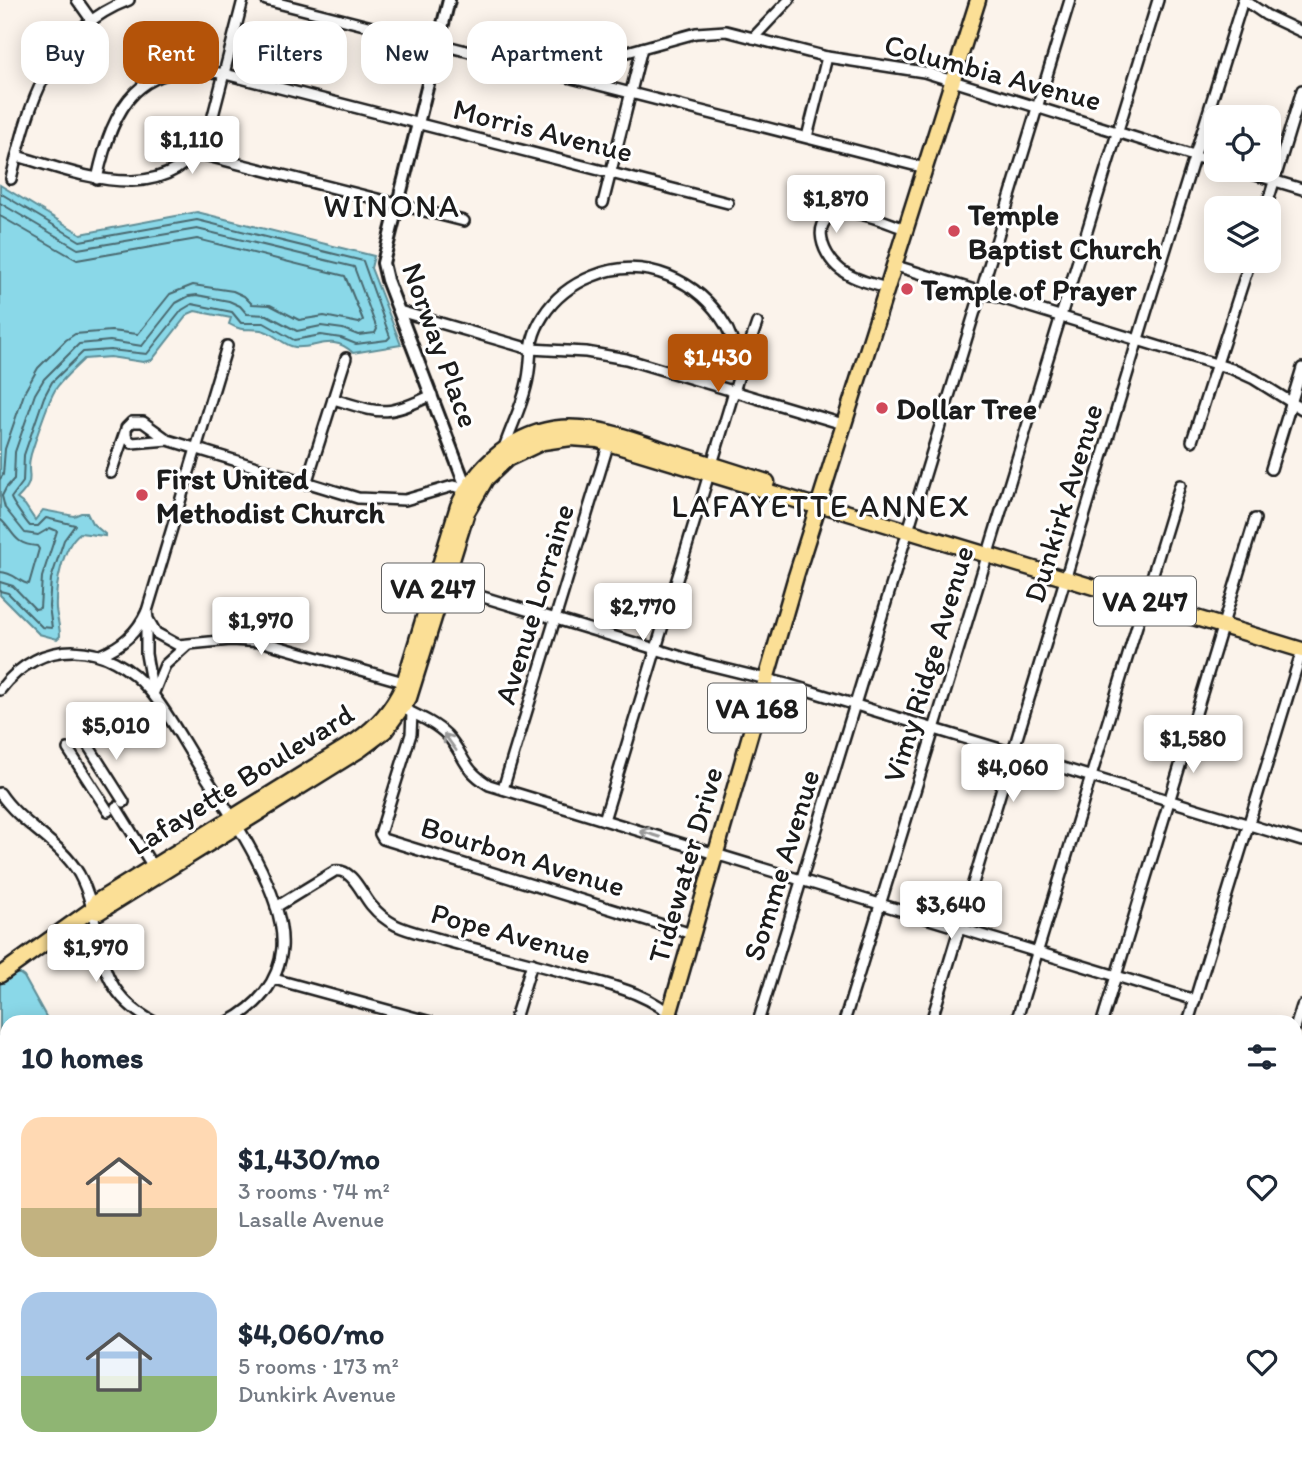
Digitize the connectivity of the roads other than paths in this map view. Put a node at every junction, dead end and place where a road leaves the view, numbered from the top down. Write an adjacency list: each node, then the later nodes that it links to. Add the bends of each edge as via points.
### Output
1 (77, 0): 11 (street)
2 (129, 0): 11 (street)
3 (243, 0): 19 (street)
4 (266, 0): 13 (street)
5 (449, 0): 12 (street, Norway Place)
6 (789, 0): 15 (street)
7 (978, 0): 20 (main road, Tidewater Drive / VA 168)
8 (1070, 0): 26 (street, Somme Avenue)
9 (1158, 0): 28 (street, Vimy Ridge Avenue)
10 (1244, 0): 14 (street); 32 (street, Dunkirk Avenue)
11 (92, 21)
12 (444, 21)
13 (361, 24)
14 (1302, 32)
15 (752, 38): 16 (street, Columbia Avenue, via 705,31); 18 (street, Columbia Avenue)
16 (642, 48): 17 (street, Columbia Avenue); 25 (street)
17 (627, 52)
18 (827, 57): 20 (street, Columbia Avenue, via 910,69); 29 (street)
19 (225, 74): 27 (street, Morris Avenue); 30 (street, via 208,135); 38 (street, Morris Avenue, via 182,71 135,91 114,119)
20 (952, 82): 26 (street, Columbia Avenue); 35 (main road, Tidewater Drive / VA 168)
21 (40, 84): 31 (street)
22 (428, 84): 27 (street, Norway Place)
23 (596, 84): 25 (street)
24 (1302, 90): 33 (street)
25 (632, 93): 29 (street); 36 (street)
26 (1037, 107): 28 (street, Columbia Avenue); 49 (street, Somme Avenue)
27 (418, 124): 36 (street, Morris Avenue); 43 (street, Norway Place)
28 (1116, 132): 32 (street, Columbia Avenue); 51 (street, Vimy Ridge Avenue)
29 (807, 137): 35 (street)
30 (196, 153): 38 (street, via 149,180 119,183); 43 (street)
31 (16, 156): 37 (street); 38 (street)
32 (1195, 156): 34 (street, Columbia Avenue); 53 (street, Dunkirk Avenue)
33 (1281, 158)
34 (1204, 159)
35 (925, 169): 45 (main road, Tidewater Drive / VA 168)
36 (611, 173): 41 (street); 42 (street, Morris Avenue)
37 (11, 179)
38 (96, 179)
39 (1278, 182): 40 (street)
40 (1302, 189)
41 (603, 203)
42 (727, 203)
43 (398, 204): 44 (street); 50 (street, Norway Place, via 383,263)
44 (464, 220)
45 (906, 229): 46 (main road, Tidewater Drive / VA 168); 48 (street, via 847,212 829,218 822,227 822,248 829,260 847,274)
46 (893, 265): 48 (main road, Tidewater Drive / VA 168); 49 (street)
47 (1246, 273): 57 (street)
48 (886, 288): 65 (main road, Tidewater Drive / VA 168)
49 (981, 293): 51 (street); 80 (street, Somme Avenue)
50 (399, 311): 55 (street); 61 (street, Norway Place)
51 (1059, 317): 53 (street); 81 (street, Vimy Ridge Avenue)
52 (757, 323): 58 (street)
53 (1138, 340): 57 (street); 82 (street, Dunkirk Avenue)
54 (227, 346): 70 (street)
55 (530, 349): 58 (street, via 544,315 573,286 611,270 641,269 679,280 706,302 725,326); 60 (street, via 604,355); 71 (street, via 528,384)
56 (346, 358): 62 (street)
57 (1217, 365): 63 (street, via 1254,379); 69 (street)
58 (741, 368): 60 (street)
59 (1302, 368): 63 (street)
60 (734, 391): 65 (street); 73 (street)
61 (432, 395): 62 (street, via 402,410 385,412); 77 (street, Norway Place)
62 (333, 399): 75 (street)
63 (1291, 403): 64 (street); 72 (street)
64 (1302, 410)
65 (843, 424): 78 (main road, Tidewater Drive / VA 168)
66 (125, 432): 68 (street, via 128,441 136,444); 68 (street, via 132,422 141,421); 74 (street)
67 (610, 438): 71 (main road, Lafayette Boulevard / VA 247, via 582,428 559,428 528,436); 73 (main road, Lafayette Boulevard / VA 247); 86 (street, Avenue Lorraine)
68 (168, 440): 70 (street)
69 (1192, 442)
70 (195, 450): 75 (street); 85 (street)
71 (505, 454): 77 (main road, Lafayette Boulevard / VA 247, via 485,465)
72 (1270, 468)
73 (711, 469): 78 (main road, Lafayette Boulevard / VA 247, via 812,496); 89 (street)
74 (111, 473)
75 (306, 484): 77 (street, via 387,501 416,499 453,486)
76 (1180, 485): 84 (street)
77 (469, 495): 83 (main road, Lafayette Boulevard / VA 247, via 458,506)
78 (819, 504): 80 (main road, Lafayette Boulevard / VA 247); 92 (main road, Tidewater Drive / VA 168)
79 (1255, 519): 87 (street)
80 (908, 530): 81 (main road, Lafayette Boulevard / VA 247); 96 (street, Somme Avenue)
81 (988, 554): 82 (main road, Lafayette Boulevard / VA 247); 98 (street, Vimy Ridge Avenue)
82 (1066, 577): 84 (main road, Lafayette Boulevard / VA 247); 101 (street, Dunkirk Avenue)
83 (440, 584): 86 (street); 93 (main road, Lafayette Boulevard / VA 247)
84 (1145, 601): 87 (main road, Lafayette Boulevard / VA 247); 102 (street)
85 (147, 611): 88 (street, via 156,633); 91 (street, via 128,638); 95 (street, via 146,654)
86 (555, 619): 89 (street); 103 (street, Avenue Lorraine)
87 (1223, 626): 90 (main road, Lafayette Boulevard / VA 247); 105 (street)
88 (186, 646): 93 (street, via 262,642); 95 (street, via 165,665)
89 (657, 650): 92 (street); 107 (street)
90 (1302, 650): 109 (street)
91 (100, 655): 94 (street, via 71,650 50,653 19,669); 95 (street, via 127,669)
92 (765, 680): 96 (street); 111 (main road, Tidewater Drive / VA 168)
93 (409, 684): 97 (main road, Lafayette Boulevard / VA 247)
94 (0, 690)
95 (153, 696): 108 (street)
96 (856, 705): 98 (street); 113 (street, Somme Avenue)
97 (403, 709): 103 (street, one-way to 97, via 474,775 447,736); 108 (main road, Lafayette Boulevard / VA 247); 118 (street, Bourbon Avenue, via 411,734 381,837)
98 (934, 728): 101 (street); 114 (street, Vimy Ridge Avenue)
99 (84, 739): 106 (street)
100 (68, 748): 106 (street)
101 (1013, 753): 102 (street); 117 (street, Dunkirk Avenue)
102 (1092, 777): 105 (street); 119 (street)
103 (503, 789): 107 (street)
104 (0, 793): 116 (street, via 71,862)
105 (1170, 801): 109 (street); 122 (street)
106 (116, 807): 112 (street)
107 (604, 820): 111 (street, one-way to 107)
108 (236, 821): 112 (main road, Lafayette Boulevard / VA 247); 115 (street)
109 (1248, 825): 110 (street); 124 (street)
110 (1302, 841)
111 (716, 853): 113 (street); 118 (main road, Tidewater Drive / VA 168)
112 (155, 871): 116 (main road, Lafayette Boulevard / VA 247, via 96,902)
113 (802, 880): 114 (street); 131 (street, Somme Avenue)
114 (881, 904): 117 (street); 132 (street, Vimy Ridge Avenue)
115 (276, 907): 120 (street, Pope Avenue, via 335,871 344,871 390,923); 123 (street, via 282,949)
116 (91, 910): 121 (main road, Lafayette Boulevard / VA 247); 125 (street, via 100,953 114,986)
117 (959, 928): 119 (street); 133 (street, Dunkirk Avenue)
118 (692, 934): 130 (main road, Tidewater Drive / VA 168)
119 (1038, 951): 122 (street); 134 (street)
120 (532, 963): 128 (street); 129 (street, Pope Avenue, via 635,992)
121 (0, 975)
122 (1117, 976): 124 (street); 135 (street)
123 (274, 979): 126 (street); 127 (street)
124 (1195, 1000): 136 (street)
125 (142, 1015)
126 (239, 1015)
127 (405, 1015)
128 (516, 1015)
129 (668, 1015)
130 (673, 1015)
131 (760, 1015)
132 (846, 1015)
133 (933, 1015)
134 (1018, 1015)
135 (1104, 1015)
136 (1190, 1015)

